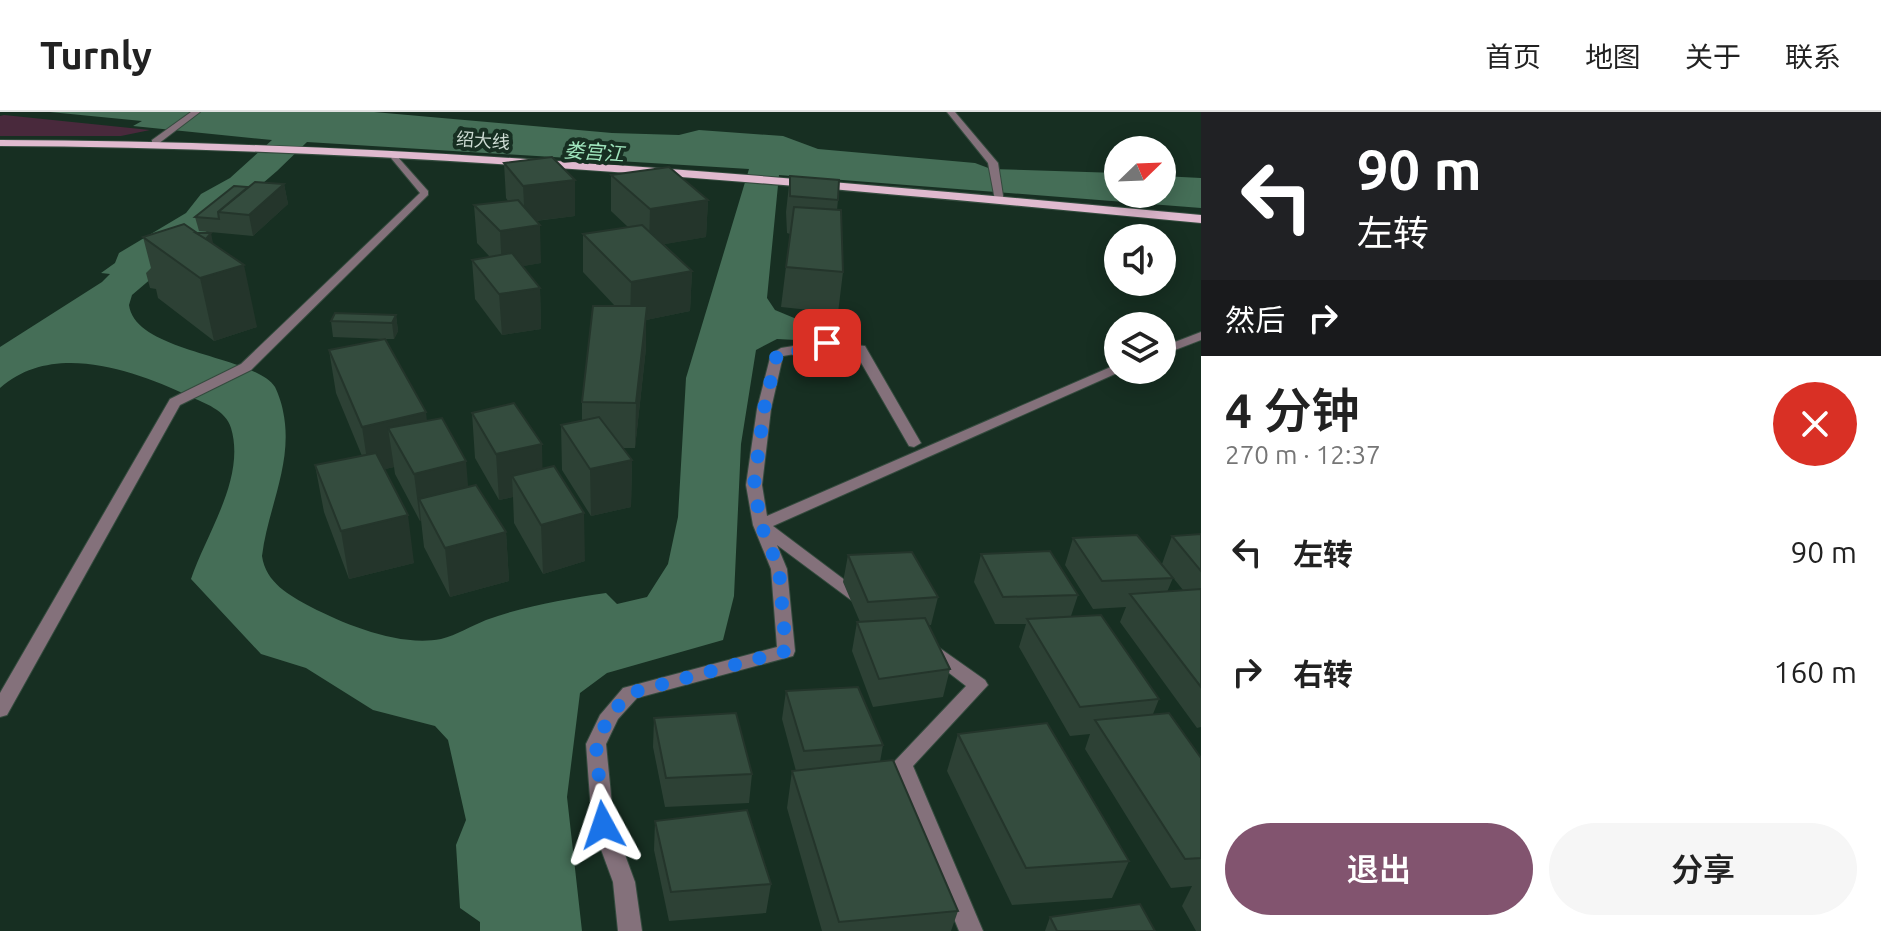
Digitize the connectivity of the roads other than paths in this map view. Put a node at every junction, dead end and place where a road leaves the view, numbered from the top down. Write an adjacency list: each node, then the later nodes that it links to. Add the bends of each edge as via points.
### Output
1 (196, 112): 3 (street)
2 (951, 112): 10 (street, via 993,163)
3 (155, 142): 4 (main road, 绍大线); 5 (main road, 绍大线)
4 (0, 145): 5 (main road, 绍大线)
5 (259, 146): 6 (main road, 绍大线)
6 (312, 149): 7 (main road, 绍大线); 8 (main road, 绍大线)
7 (396, 158): 8 (main road, 绍大线); 19 (street, via 425,193 246,367 175,402)
8 (734, 181): 9 (main road, 绍大线)
9 (782, 185): 10 (main road, 绍大线); 11 (main road, 绍大线)
10 (999, 196): 11 (main road, 绍大线)
11 (1201, 221)
12 (1201, 336): 13 (street)
13 (1176, 346)
14 (1104, 375): 16 (street)
15 (914, 443): 16 (street, via 860,349 827,343 777,354 754,485)
16 (761, 525): 17 (street); 20 (street, via 779,569 786,651 630,693 610,715 596,744 603,825 624,882)
17 (876, 610)
18 (914, 638): 21 (street, via 978,685 902,764)
19 (0, 710)
20 (630, 931)
21 (971, 931)

